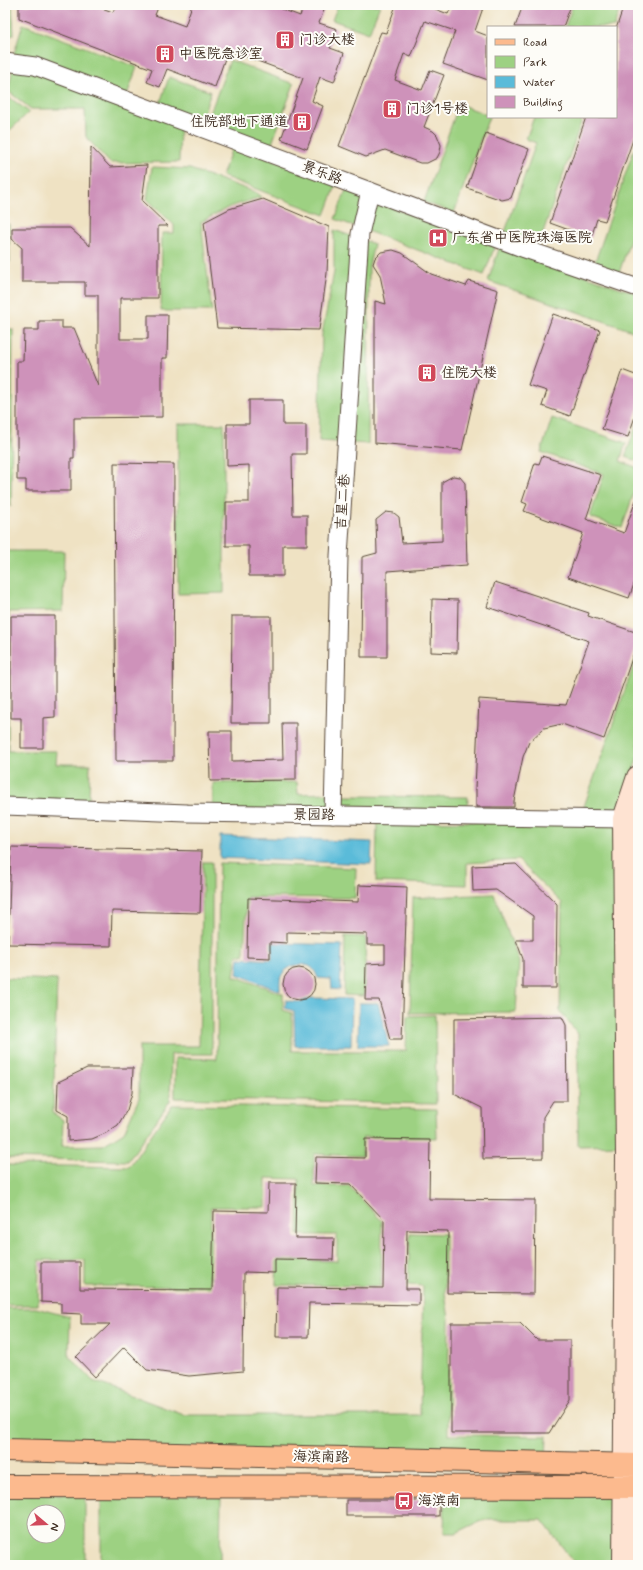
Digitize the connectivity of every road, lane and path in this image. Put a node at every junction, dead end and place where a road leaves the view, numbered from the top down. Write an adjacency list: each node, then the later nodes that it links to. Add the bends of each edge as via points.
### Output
1 (5, 62): 2 (street, 景乐路, via 35,66)
2 (370, 191): 3 (street, 景乐路); 6 (street, 吉星二巷, via 360,234 339,556)
3 (638, 288)
4 (638, 776): 7 (main road)
5 (5, 806): 6 (street, 景园路)
6 (332, 815): 7 (street, 景园路)
7 (624, 819): 9 (main road)
8 (5, 1450): 9 (main road, 海滨南路)
9 (631, 1465): 11 (main road)
10 (5, 1486): 11 (main road, 海滨南路)
11 (631, 1487): 12 (main road)
12 (624, 1565)

